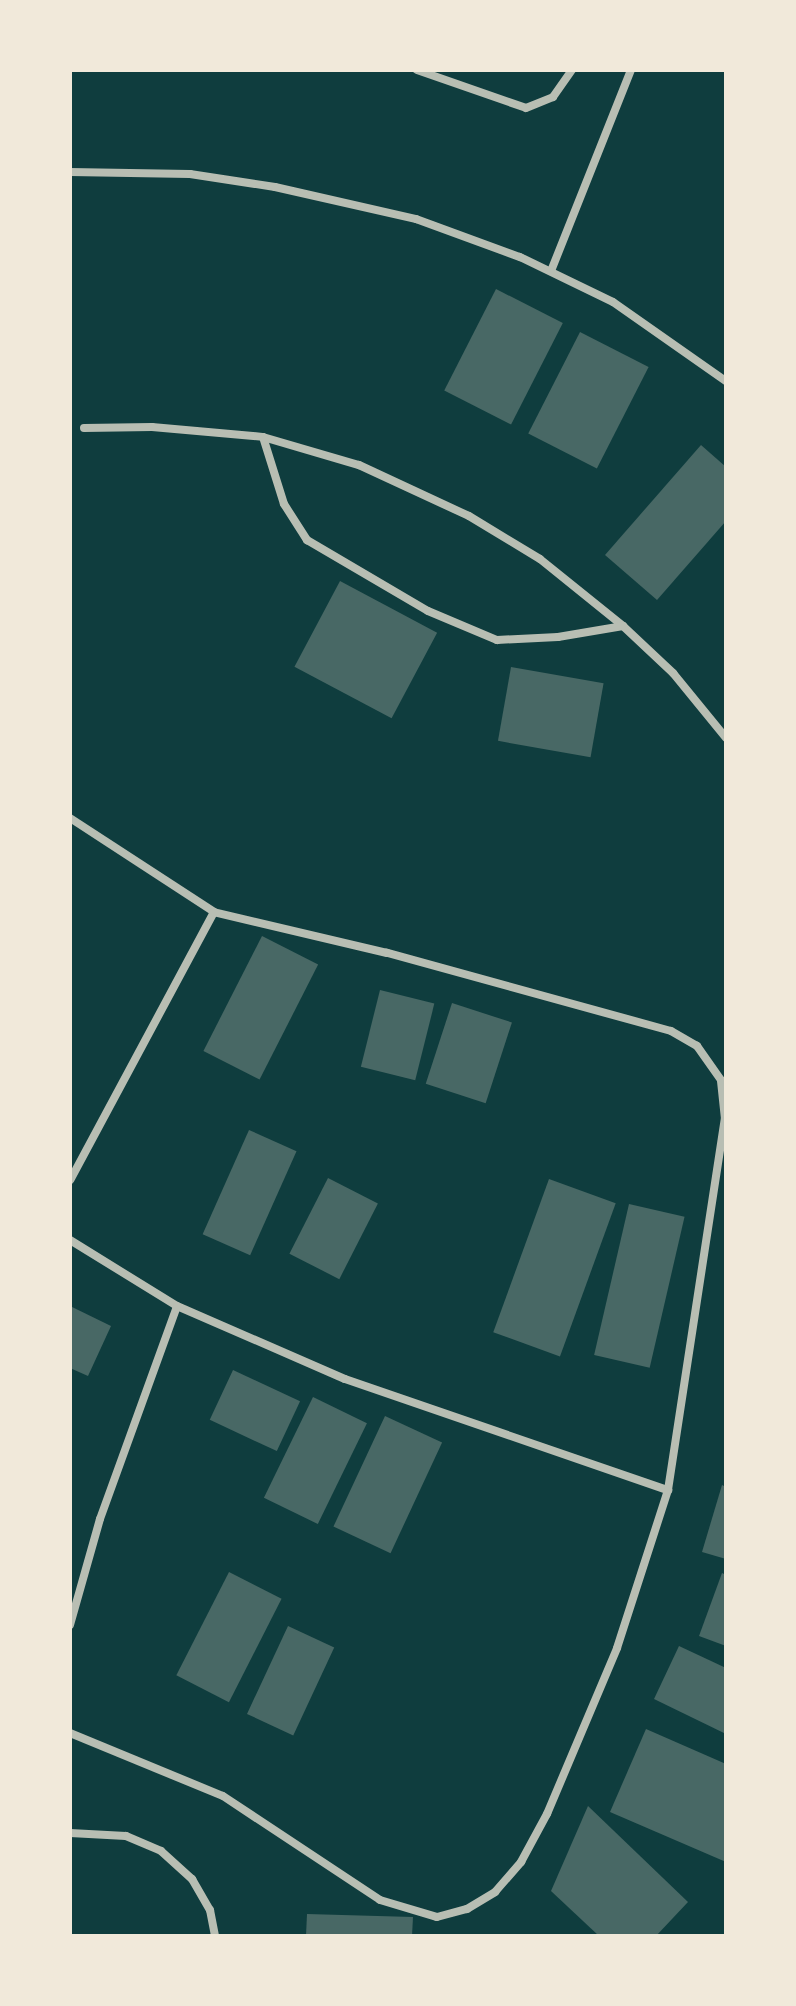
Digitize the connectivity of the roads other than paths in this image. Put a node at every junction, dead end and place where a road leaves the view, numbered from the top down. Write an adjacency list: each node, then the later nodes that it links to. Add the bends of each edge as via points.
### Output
1 (417, 70): 2 (street, via 526,108 553,97)
2 (572, 70)
3 (631, 70): 5 (street)
4 (70, 172): 5 (street, via 190,174 275,187 416,219)
5 (551, 271): 6 (street, via 613,302)
6 (726, 381)
7 (84, 428): 8 (street, via 152,427)
8 (263, 437): 9 (street, via 359,465 469,516 540,559); 9 (street, via 284,504 307,540 428,611 497,640)
9 (623, 626): 10 (street, via 673,673)
10 (726, 738)
11 (71, 820): 12 (street)
12 (214, 912): 13 (street); 16 (street, via 671,1031 697,1046 721,1080 725,1119)
13 (70, 1180)
14 (70, 1240): 15 (street)
15 (177, 1306): 16 (street, via 345,1379); 17 (street, via 100,1519)
16 (668, 1490): 18 (street, via 617,1648 547,1814 521,1862 495,1892 467,1909 437,1917 380,1900 223,1796)
17 (70, 1625)
18 (70, 1733)
19 (70, 1833): 20 (street, via 126,1836 161,1851 192,1879 210,1910)
20 (215, 1936)

